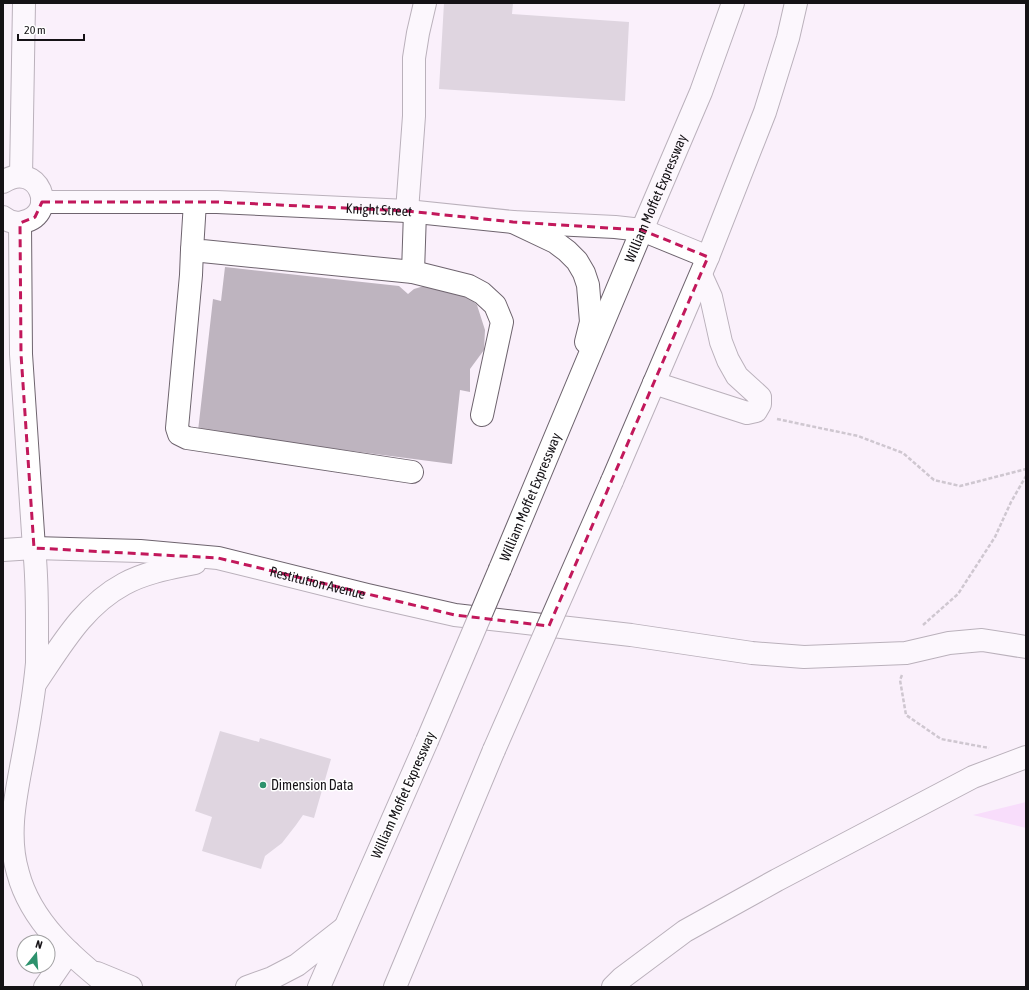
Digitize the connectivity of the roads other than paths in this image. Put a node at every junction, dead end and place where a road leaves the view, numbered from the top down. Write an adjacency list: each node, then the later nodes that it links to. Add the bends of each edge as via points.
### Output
1 (24, 3): 5 (street)
2 (425, 3): 8 (street, via 414,58)
3 (733, 3): 11 (street, William Moffet Expressway, via 701,92)
4 (796, 3): 13 (street, via 765,112)
5 (12, 179): 6 (street, via 33,181 39,187)
6 (42, 202): 7 (street, Knight Street); 9 (street, via 35,217 28,221)
7 (195, 202): 8 (street, Knight Street); 12 (street)
8 (411, 211): 10 (street, Knight Street); 14 (street)
9 (12, 220): 19 (street)
10 (513, 222): 11 (street, Knight Street); 16 (street, via 567,251 584,272 588,285 591,322)
11 (642, 230): 13 (street, Knight Street); 16 (street, William Moffet Expressway)
12 (192, 250): 14 (street); 18 (street, via 177,428 179,434 187,438)
13 (704, 266): 15 (street); 15 (street, via 721,342 728,360 737,376 760,397 760,404 756,411 747,413)
14 (413, 272): 17 (street, via 469,286 482,293 495,305 502,322)
15 (654, 383): 33 (street, bridge, via 494,750)
16 (567, 409): 25 (street, William Moffet Expressway, bridge, via 427,741)
17 (482, 415)
18 (412, 472)
19 (34, 548): 20 (street, Restitution Avenue); 21 (street, Restitution Avenue); 23 (street, via 37,585 37,663)
20 (3, 550)
21 (218, 558): 22 (street, Restitution Avenue, via 455,615 631,635 752,653 804,657 906,653 949,643 982,640); 23 (street, via 156,571 125,583 103,598 80,620)
22 (1026, 647)
23 (33, 686): 26 (street, via 15,801 12,842 18,873 32,906 43,924)
24 (1026, 757): 34 (street, via 973,777 685,931)
25 (345, 927): 31 (street, via 297,965); 32 (street, William Moffet Expressway)
26 (69, 952): 27 (street); 28 (street)
27 (86, 968): 29 (street); 30 (street)
28 (45, 987)
29 (110, 987)
30 (131, 987)
31 (247, 987)
32 (319, 987)
33 (395, 987)
34 (613, 987)

